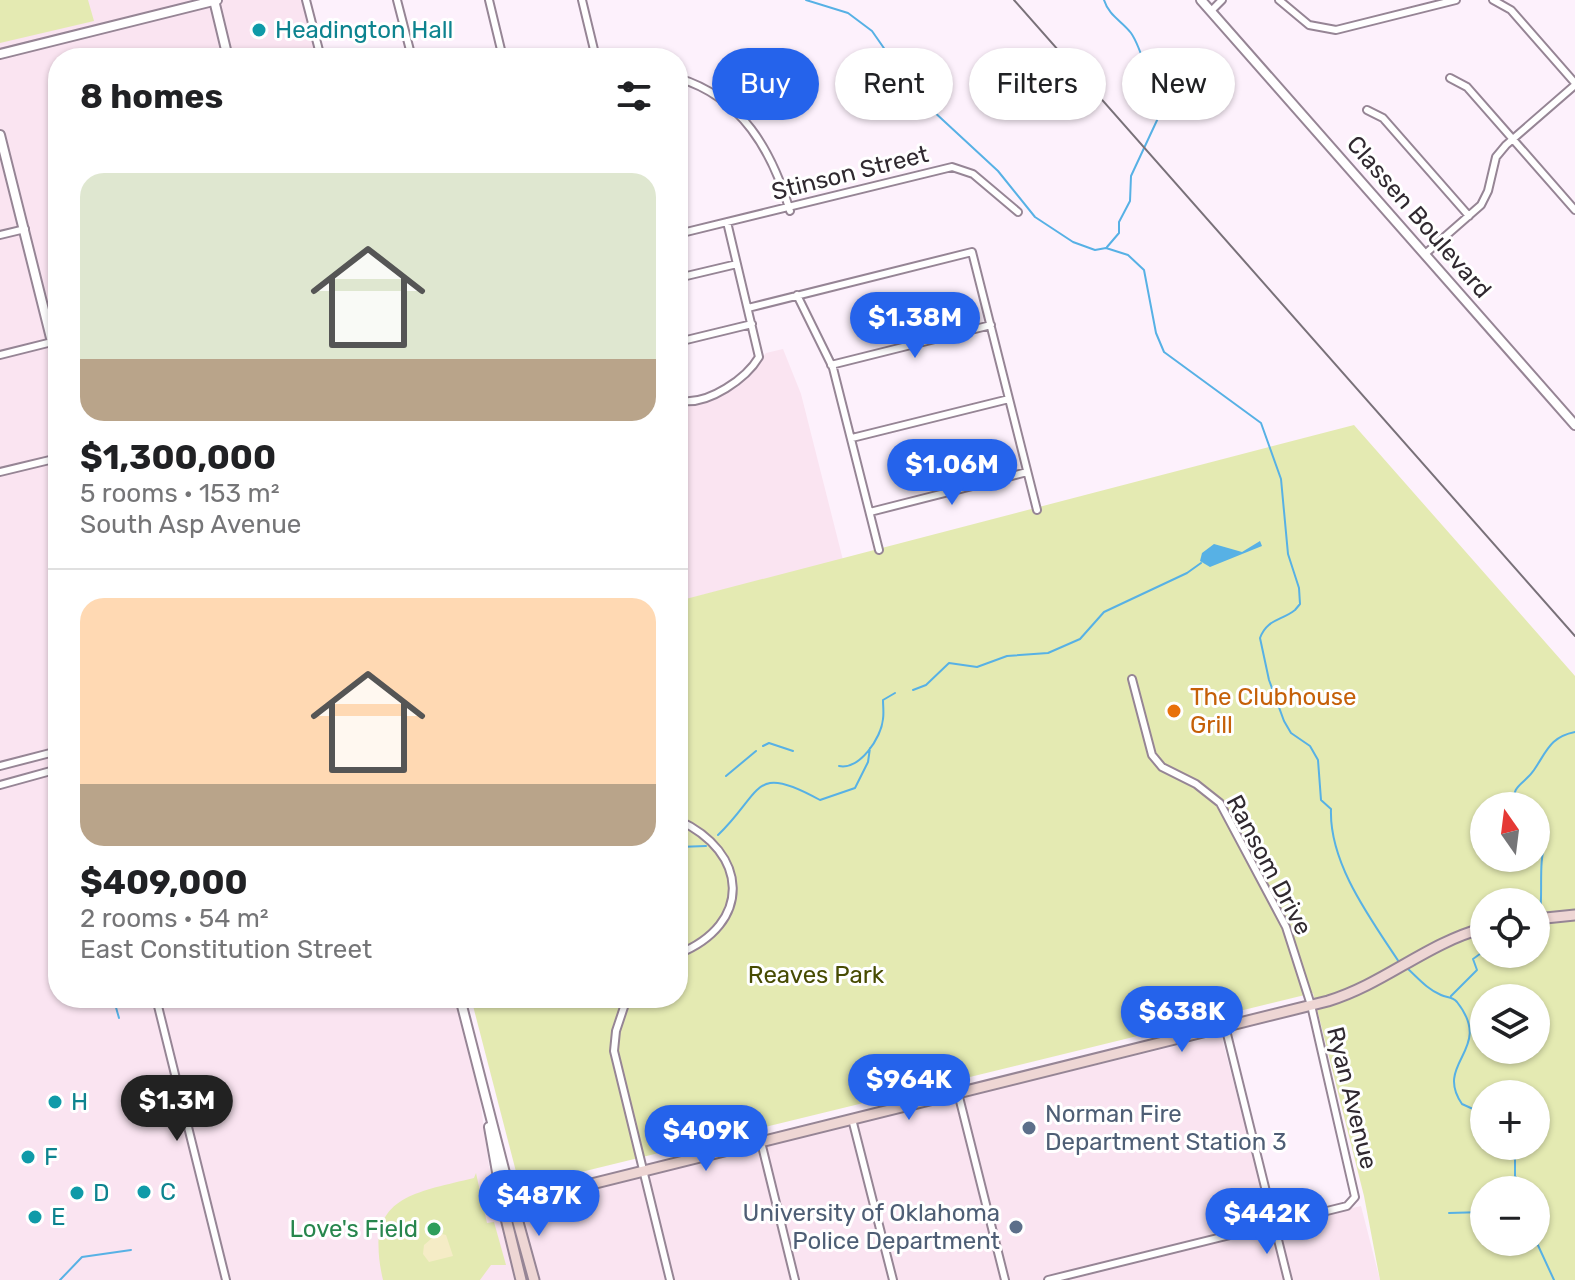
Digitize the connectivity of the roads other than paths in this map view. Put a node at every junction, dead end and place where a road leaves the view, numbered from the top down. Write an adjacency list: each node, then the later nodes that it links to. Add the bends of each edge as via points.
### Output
1 (215, 0): 12 (street); 17 (street)
2 (306, 0): 13 (street)
3 (397, 0): 14 (street)
4 (489, 0): 15 (street)
5 (582, 0): 16 (street)
6 (1201, 0): 11 (street, Classen Boulevard)
7 (1222, 0): 11 (street)
8 (1279, 0): 9 (street, via 1309,25 1331,30)
9 (1456, 0)
10 (1493, 0): 20 (street, via 1511,10)
11 (1211, 11): 33 (street, Classen Boulevard)
12 (226, 48)
13 (318, 48)
14 (409, 48)
15 (501, 48)
16 (594, 48)
17 (0, 54)
18 (1450, 78): 23 (street, via 1467,87)
19 (688, 82): 25 (street, via 713,93 748,122 768,152)
20 (1575, 84): 23 (street)
21 (1367, 110): 28 (street, via 1383,118)
22 (0, 135): 24 (street)
23 (1513, 138): 26 (street); 28 (street, via 1496,157 1486,196)
24 (4, 164): 30 (street)
25 (789, 209): 27 (street, Stinson Street, via 952,167 973,174); 29 (street, Stinson Street)
26 (1575, 210)
27 (1018, 212)
28 (1469, 216): 33 (street)
29 (727, 222): 31 (street, Stinson Street); 34 (street)
30 (25, 229): 32 (street); 39 (street)
31 (688, 232)
32 (0, 235)
33 (1425, 254): 47 (street, Classen Boulevard)
34 (737, 264): 35 (street); 37 (street)
35 (688, 276)
36 (797, 295): 37 (street); 40 (street, via 972,252); 44 (street)
37 (748, 308): 38 (street)
38 (752, 324): 41 (street); 46 (street, via 760,354 754,364 722,389)
39 (48, 325)
40 (991, 325): 44 (street); 45 (street)
41 (688, 340)
42 (48, 343): 43 (street)
43 (0, 355)
44 (831, 365): 48 (street)
45 (1009, 399): 48 (street); 51 (street)
46 (688, 401)
47 (1575, 425)
48 (852, 438): 53 (street)
49 (48, 460): 50 (street)
50 (0, 472)
51 (1027, 472): 52 (street); 53 (street)
52 (1037, 510)
53 (870, 512): 54 (street)
54 (879, 550)
55 (1132, 679): 65 (street, Ransom Drive, via 1152,755 1225,810 1286,927)
56 (48, 754): 57 (street)
57 (0, 766)
58 (48, 772): 59 (street)
59 (0, 785)
60 (688, 825): 64 (street, via 718,846 733,883 722,924)
61 (1575, 915): 62 (main road)
62 (1550, 918)
63 (1470, 934): 65 (main road, via 1420,954 1352,993)
64 (688, 950)
65 (1311, 1005): 70 (main road); 77 (street, Ryan Avenue, via 1355,1185 1354,1201)
66 (158, 1008): 78 (street)
67 (462, 1008): 76 (street, via 487,1107 493,1164)
68 (624, 1008): 75 (street, via 614,1051)
69 (1148, 1019): 71 (street, via 1159,1020)
70 (1225, 1026): 71 (main road); 77 (street)
71 (1166, 1041): 72 (main road)
72 (958, 1093): 73 (main road); 84 (street)
73 (852, 1119): 74 (main road); 83 (street)
74 (761, 1142): 75 (main road); 82 (street)
75 (643, 1172): 76 (main road); 81 (street)
76 (508, 1205): 79 (main road); 80 (main road)
77 (1274, 1224): 85 (street); 86 (street)
78 (226, 1280)
79 (521, 1280)
80 (534, 1280)
81 (670, 1280)
82 (795, 1280)
83 (893, 1280)
84 (1005, 1280)
85 (1048, 1280)
86 (1288, 1280)

